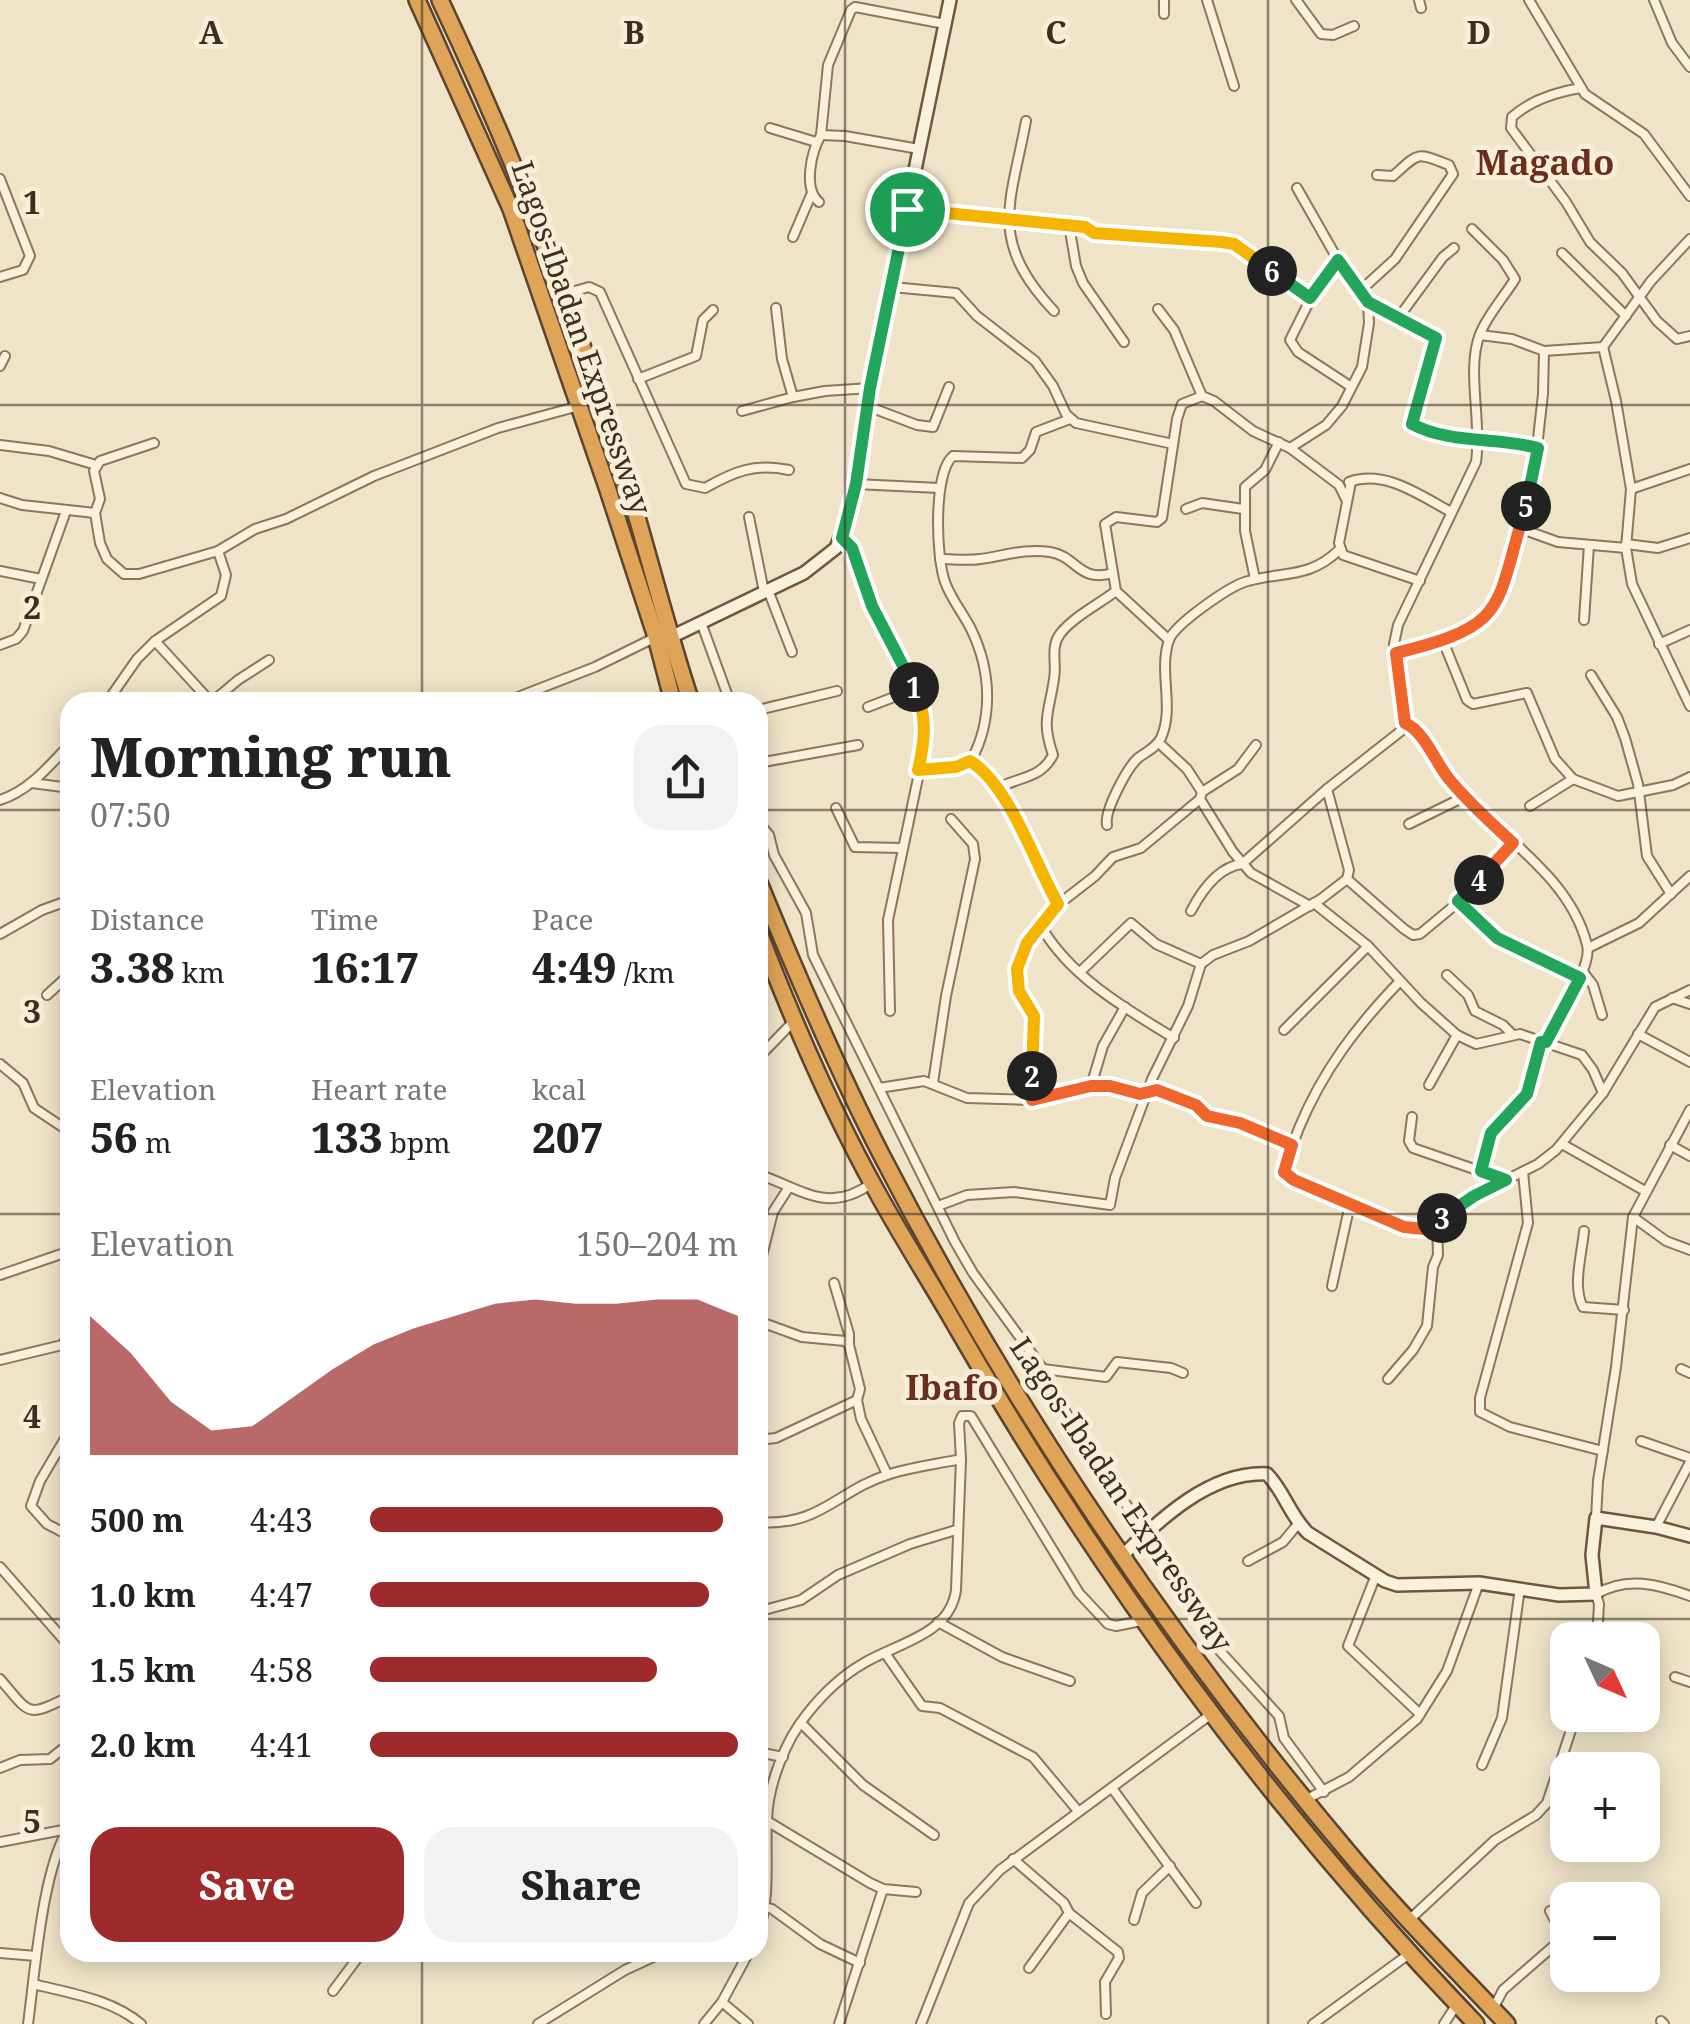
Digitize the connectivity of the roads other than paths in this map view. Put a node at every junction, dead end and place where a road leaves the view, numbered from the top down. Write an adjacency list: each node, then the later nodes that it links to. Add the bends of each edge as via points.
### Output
1 (417, 0): 58 (highway, Lagos-Ibadan Expressway, via 511,209)
2 (440, 0): 37 (highway, Lagos-Ibadan Expressway)
3 (950, 0): 10 (street)
4 (1164, 0): 9 (street)
5 (1207, 0): 13 (street)
6 (1296, 0): 11 (street, via 1321,34)
7 (1529, 0): 14 (street)
8 (1654, 0): 12 (street)
9 (1164, 14)
10 (945, 24): 17 (street, via 851,10 828,65); 18 (street)
11 (1354, 26)
12 (1690, 67)
13 (1234, 86)
14 (1581, 88): 23 (street, via 1644,134); 38 (street, via 1551,94 1518,112 1512,128 1590,242)
15 (1026, 120): 26 (street)
16 (770, 128): 17 (street)
17 (818, 139): 18 (street, via 844,136); 22 (street)
18 (920, 150): 25 (street)
19 (1377, 175): 36 (street, via 1393,176 1421,154 1449,165 1452,174 1396,259)
20 (0, 179): 34 (street, via 30,256 23,270)
21 (1297, 188): 33 (street)
22 (811, 195): 24 (street); 29 (street)
23 (1690, 196)
24 (819, 202)
25 (907, 209): 26 (street); 35 (street)
26 (1006, 220): 27 (street); 44 (street, via 1026,276)
27 (1069, 225): 39 (street, via 1094,233 1234,244); 49 (street, via 1083,283)
28 (1472, 230): 47 (street, via 1516,280)
29 (793, 237)
30 (1690, 239): 38 (street)
31 (1454, 248): 45 (street)
32 (1562, 252): 46 (street)
33 (1338, 260): 36 (street); 39 (street)
34 (2, 275)
35 (892, 287): 54 (street); 61 (street, via 956,293 1035,361)
36 (1360, 292): 40 (street)
37 (564, 294): 52 (street, via 590,287 600,292); 103 (highway, Lagos-Ibadan Expressway, via 627,484)
38 (1640, 295): 46 (street); 48 (street, via 1677,339)
39 (1310, 298): 53 (street, via 1290,340)
40 (1368, 302): 45 (street); 53 (street, via 1362,367)
41 (776, 308): 57 (street)
42 (1158, 309): 56 (street)
43 (713, 310): 52 (street, via 703,320 696,356)
44 (1054, 310)
45 (1399, 316): 62 (street, via 1436,338 1412,424 1444,437)
46 (1626, 316): 50 (street)
47 (1480, 335): 51 (street); 62 (street)
48 (1690, 336)
49 (1124, 342)
50 (1603, 347): 51 (street); 76 (street)
51 (1544, 350): 68 (street)
52 (638, 379): 71 (street, via 686,484 706,488 738,470 762,466)
53 (1350, 386): 67 (street, via 1334,417)
54 (870, 388): 57 (street); 59 (street)
55 (949, 388): 59 (street, via 930,428)
56 (1202, 396): 63 (street); 65 (street, via 1182,404)
57 (793, 398): 60 (street)
58 (580, 406): 91 (street, via 498,428 374,476); 103 (highway, Lagos-Ibadan Expressway)
59 (867, 406): 73 (street)
60 (742, 411)
61 (1067, 418): 65 (street); 75 (street, via 1036,432 1022,458 950,458)
62 (1480, 438): 68 (street); 82 (street)
63 (1279, 442): 67 (street); 80 (street, via 1265,470 1246,487)
64 (154, 444): 69 (street)
65 (1173, 444): 94 (street, via 1160,521 1116,516 1105,524)
66 (0, 445): 69 (street)
67 (1290, 448): 74 (street)
68 (1538, 448): 85 (street)
69 (96, 465): 83 (street)
70 (1690, 469): 76 (street)
71 (788, 470)
72 (1351, 482): 74 (street); 78 (street); 82 (street, via 1397,484)
73 (856, 484): 75 (street); 86 (street)
74 (1340, 484): 78 (street)
75 (939, 488): 92 (street)
76 (1631, 489): 89 (street)
77 (0, 498): 81 (street)
78 (1347, 501): 90 (street)
79 (1186, 508): 80 (street, via 1202,503)
80 (1243, 509): 96 (street)
81 (66, 511): 83 (street); 95 (street)
82 (1451, 512): 97 (street)
83 (95, 513): 91 (street, via 107,559 124,574)
84 (749, 517): 98 (street)
85 (1519, 528): 88 (street); 106 (street, via 1496,605 1482,622)
86 (842, 538): 98 (street, via 824,560); 113 (street)
87 (1690, 538): 89 (street, via 1658,548)
88 (1589, 546): 89 (street); 100 (street)
89 (1626, 546): 107 (street, via 1632,584)
90 (1339, 550): 96 (street, via 1300,574); 97 (street, via 1347,559)
91 (218, 551): 105 (street, via 226,575 221,596)
92 (940, 559): 94 (street, via 1052,552 1093,576); 131 (street, via 972,630 986,682 988,721)
93 (0, 571): 95 (street)
94 (1113, 573): 99 (street)
95 (41, 579): 108 (street, via 23,631)
96 (1255, 579): 104 (street, via 1182,622)
97 (1420, 581): 110 (street, via 1394,636)
98 (766, 591): 101 (street); 109 (street)
99 (1116, 591): 104 (street); 136 (street, via 1056,641 1046,712 1050,762 1033,776)
100 (1584, 620)
101 (702, 625): 103 (street); 121 (street)
102 (1690, 630): 107 (street)
103 (663, 638): 118 (street); 119 (highway, Lagos-Ibadan Expressway); 120 (highway, Lagos-Ibadan Expressway)
104 (1169, 640): 126 (street, via 1168,715)
105 (154, 641): 115 (street); 116 (street)
106 (1443, 641): 110 (street); 134 (street, via 1466,700 1530,696 1554,759)
107 (1659, 644): 122 (street)
108 (0, 645)
109 (792, 652)
110 (1396, 653): 125 (street)
111 (270, 660): 117 (street)
112 (1591, 675): 139 (street, via 1617,717)
113 (915, 690): 124 (street); 132 (street, via 926,740)
114 (837, 691): 123 (street)
115 (114, 692)
116 (202, 692)
117 (223, 692)
118 (530, 692)
119 (671, 692)
120 (687, 692)
121 (726, 692)
122 (1690, 706)
123 (768, 708)
124 (868, 708)
125 (1405, 723): 138 (street); 141 (street)
126 (1159, 743): 140 (street, via 1194,777); 147 (street, via 1134,761 1109,804)
127 (1256, 744): 140 (street, via 1238,769)
128 (858, 746): 130 (street)
129 (60, 754): 135 (street)
130 (768, 761)
131 (970, 761): 132 (street); 136 (street)
132 (918, 770): 150 (street)
133 (1690, 776): 139 (street)
134 (1572, 779): 139 (street, via 1618,796); 143 (street)
135 (32, 783): 137 (street); 142 (street)
136 (995, 784): 158 (street)
137 (60, 787)
138 (1326, 789): 151 (street); 153 (street)
139 (1640, 793): 154 (street, via 1646,856)
140 (1201, 795): 151 (street); 158 (street, via 1140,848 1112,857)
141 (1464, 796): 146 (street); 149 (street)
142 (0, 800)
143 (1530, 806)
144 (836, 808): 150 (street, via 855,847)
145 (951, 820): 191 (street, via 967,835 975,859)
146 (1409, 824)
147 (1107, 825)
148 (768, 833): 187 (street, via 806,913 813,955)
149 (1513, 843): 155 (street); 164 (street, via 1558,891)
150 (902, 848): 177 (street, via 888,920)
151 (1242, 864): 159 (street); 160 (street, via 1219,874)
152 (1690, 876): 154 (street)
153 (1347, 879): 155 (street, via 1414,935); 159 (street)
154 (1671, 894): 164 (street, via 1639,923)
155 (1458, 901): 169 (street, via 1497,938)
156 (768, 903): 190 (highway, Lagos-Ibadan Expressway)
157 (60, 904): 162 (street)
158 (1058, 904): 161 (street)
159 (1312, 905): 163 (street); 166 (street)
160 (1191, 910)
161 (1041, 926): 167 (street); 197 (street, via 1017,969 1019,991 1034,1016)
162 (0, 934)
163 (1368, 946): 170 (street); 180 (street)
164 (1588, 948): 169 (street)
165 (768, 955): 179 (highway, Lagos-Ibadan Expressway)
166 (1201, 964): 167 (street, via 1156,944 1131,923); 184 (street)
167 (1080, 972): 176 (street)
168 (1446, 975): 181 (street, via 1475,1011)
169 (1581, 975): 178 (street, via 1594,984); 185 (street)
170 (1400, 981): 183 (street); 202 (street, via 1330,1066)
171 (60, 983): 173 (street)
172 (1690, 990): 174 (street)
173 (46, 995)
174 (1672, 998): 175 (street); 182 (street, via 1655,1006)
175 (1690, 1004)
176 (1125, 1008): 184 (street); 193 (street, via 1096,1061)
177 (890, 1011)
178 (1602, 1015)
179 (794, 1021): 186 (street); 209 (highway, Lagos-Ibadan Expressway)
180 (1284, 1030)
181 (1512, 1034): 183 (street, via 1476,1044); 185 (street)
182 (1638, 1034): 188 (street); 196 (street)
183 (1457, 1035): 192 (street)
184 (1174, 1038): 195 (street)
185 (1543, 1042): 196 (street, via 1582,1055); 205 (street, via 1527,1094 1491,1133)
186 (768, 1048)
187 (863, 1060): 190 (street); 194 (street)
188 (1690, 1062)
189 (0, 1064): 200 (street, via 23,1083 34,1108)
190 (843, 1073): 247 (highway, Lagos-Ibadan Expressway, via 999,1364)
191 (933, 1083): 194 (street); 197 (street, via 968,1098)
192 (1429, 1085)
193 (1091, 1086): 195 (street); 197 (street)
194 (879, 1088): 213 (street)
195 (1149, 1092): 202 (street, via 1185,1100 1207,1116); 213 (street, via 1110,1205 1014,1192 956,1197)
196 (1603, 1093): 201 (street)
197 (1032, 1100)
198 (1690, 1110): 203 (street)
199 (1412, 1118): 205 (street, via 1413,1148)
200 (60, 1125)
201 (1562, 1144): 206 (street); 211 (street)
202 (1292, 1145): 212 (street, via 1284,1167 1288,1176)
203 (1670, 1145): 204 (street); 211 (street)
204 (1690, 1156)
205 (1481, 1171): 208 (street)
206 (1522, 1172): 208 (street); 235 (street, via 1528,1224 1480,1412)
207 (768, 1178): 210 (street)
208 (1506, 1180): 215 (street)
209 (872, 1182): 210 (street, via 831,1201); 256 (highway, Lagos-Ibadan Expressway, via 1054,1492)
210 (789, 1187): 217 (street)
211 (1645, 1191): 214 (street)
212 (1350, 1204): 215 (street, via 1404,1227); 222 (street)
213 (938, 1206): 228 (street, via 972,1273)
214 (1633, 1216): 218 (street); 223 (street)
215 (1438, 1222): 230 (street, via 1427,1326)
216 (1584, 1231): 223 (street, via 1580,1304)
217 (768, 1232)
218 (1690, 1250)
219 (60, 1254): 220 (street)
220 (0, 1274)
221 (834, 1283): 226 (street)
222 (1332, 1286)
223 (1624, 1310): 235 (street)
224 (768, 1325): 226 (street)
225 (60, 1345): 227 (street)
226 (849, 1345): 231 (street)
227 (0, 1360)
228 (1043, 1370): 229 (street, via 1106,1377 1117,1362); 245 (street)
229 (1183, 1373)
230 (1388, 1379)
231 (857, 1400): 232 (street); 238 (street)
232 (768, 1439)
233 (1642, 1441): 237 (street)
234 (60, 1450): 244 (street, via 31,1506)
235 (1603, 1451): 239 (street)
236 (961, 1460): 238 (street); 243 (street); 256 (street, via 959,1423 967,1414 1078,1593 1108,1624)
237 (1690, 1460): 242 (street)
238 (888, 1474): 240 (street, via 803,1519)
239 (1596, 1518): 242 (street); 253 (street)
240 (768, 1523)
241 (1298, 1524): 245 (street, via 1275,1482 1258,1474 1204,1490); 248 (street, via 1283,1542); 250 (street)
242 (1656, 1527): 246 (street)
243 (956, 1530): 255 (street, via 866,1563 811,1596); 257 (street, via 954,1599)
244 (60, 1531)
245 (1146, 1534): 247 (street)
246 (1690, 1536)
247 (1122, 1556): 278 (highway, Lagos-Ibadan Expressway)
248 (1248, 1561)
249 (0, 1567): 259 (street)
250 (1376, 1575): 251 (street, via 1398,1585); 267 (street, via 1348,1646)
251 (1479, 1583): 252 (street); 267 (street, via 1447,1671)
252 (1520, 1588): 253 (street); 274 (street, via 1502,1718)
253 (1596, 1594): 254 (street, via 1635,1582); 258 (street)
254 (1690, 1596)
255 (768, 1608)
256 (1141, 1620): 268 (highway, Lagos-Ibadan Expressway)
257 (938, 1622): 261 (street); 263 (street, via 1002,1657)
258 (1598, 1622)
259 (60, 1636)
260 (1220, 1651): 277 (street, via 1280,1716 1284,1738)
261 (884, 1653): 269 (street, via 842,1678); 280 (street, via 922,1706 940,1708 1033,1757)
262 (1675, 1677): 264 (street)
263 (1070, 1681)
264 (1690, 1682)
265 (1, 1683): 266 (street, via 28,1710)
266 (60, 1701)
267 (1420, 1714): 277 (street)
268 (1210, 1715): 276 (street); 297 (highway, Lagos-Ibadan Expressway)
269 (801, 1723): 273 (street); 283 (street, via 863,1784)
270 (1570, 1732): 294 (street, via 1536,1815 1495,1840)
271 (60, 1751): 275 (street)
272 (768, 1754): 273 (street)
273 (783, 1758): 279 (street)
274 (1482, 1765)
275 (0, 1768)
276 (1112, 1788): 280 (street); 287 (street)
277 (1324, 1792): 278 (street)
278 (1304, 1800): 294 (highway, Lagos-Ibadan Expressway)
279 (768, 1802)
280 (1078, 1811): 286 (street)
281 (768, 1826): 288 (street)
282 (60, 1829): 284 (street)
283 (934, 1835)
284 (0, 1842)
285 (60, 1843): 298 (street)
286 (1014, 1859): 292 (street); 316 (street, via 969,1902)
287 (1170, 1866): 290 (street); 293 (street, via 1142,1892)
288 (883, 1888): 289 (street); 302 (street)
289 (916, 1892)
290 (1196, 1903)
291 (768, 1910): 302 (street)
292 (1069, 1913): 303 (street); 309 (street, via 1118,1952 1106,1982)
293 (1134, 1920)
294 (1408, 1921): 308 (highway, Lagos-Ibadan Expressway)
295 (1550, 1949): 308 (street, via 1503,1990)
296 (0, 1953): 298 (street)
297 (1409, 1954): 307 (highway, Lagos-Ibadan Expressway); 317 (street)
298 (36, 1956): 304 (street)
299 (355, 1962): 305 (street)
300 (642, 1962): 313 (street)
301 (744, 1962): 306 (street)
302 (860, 1963): 310 (street)
303 (1029, 1968)
304 (33, 1984): 311 (street); 312 (street, via 92,1999)
305 (333, 1991)
306 (722, 2002): 314 (street); 315 (street)
307 (1457, 2004): 318 (street); 319 (highway, Lagos-Ibadan Expressway)
308 (1492, 2009): 320 (highway, Lagos-Ibadan Expressway)
309 (1106, 2014)
310 (841, 2023)
311 (28, 2024)
312 (142, 2024)
313 (538, 2024)
314 (704, 2024)
315 (748, 2024)
316 (921, 2024)
317 (1313, 2024)
318 (1444, 2024)
319 (1476, 2024)
320 (1507, 2024)

